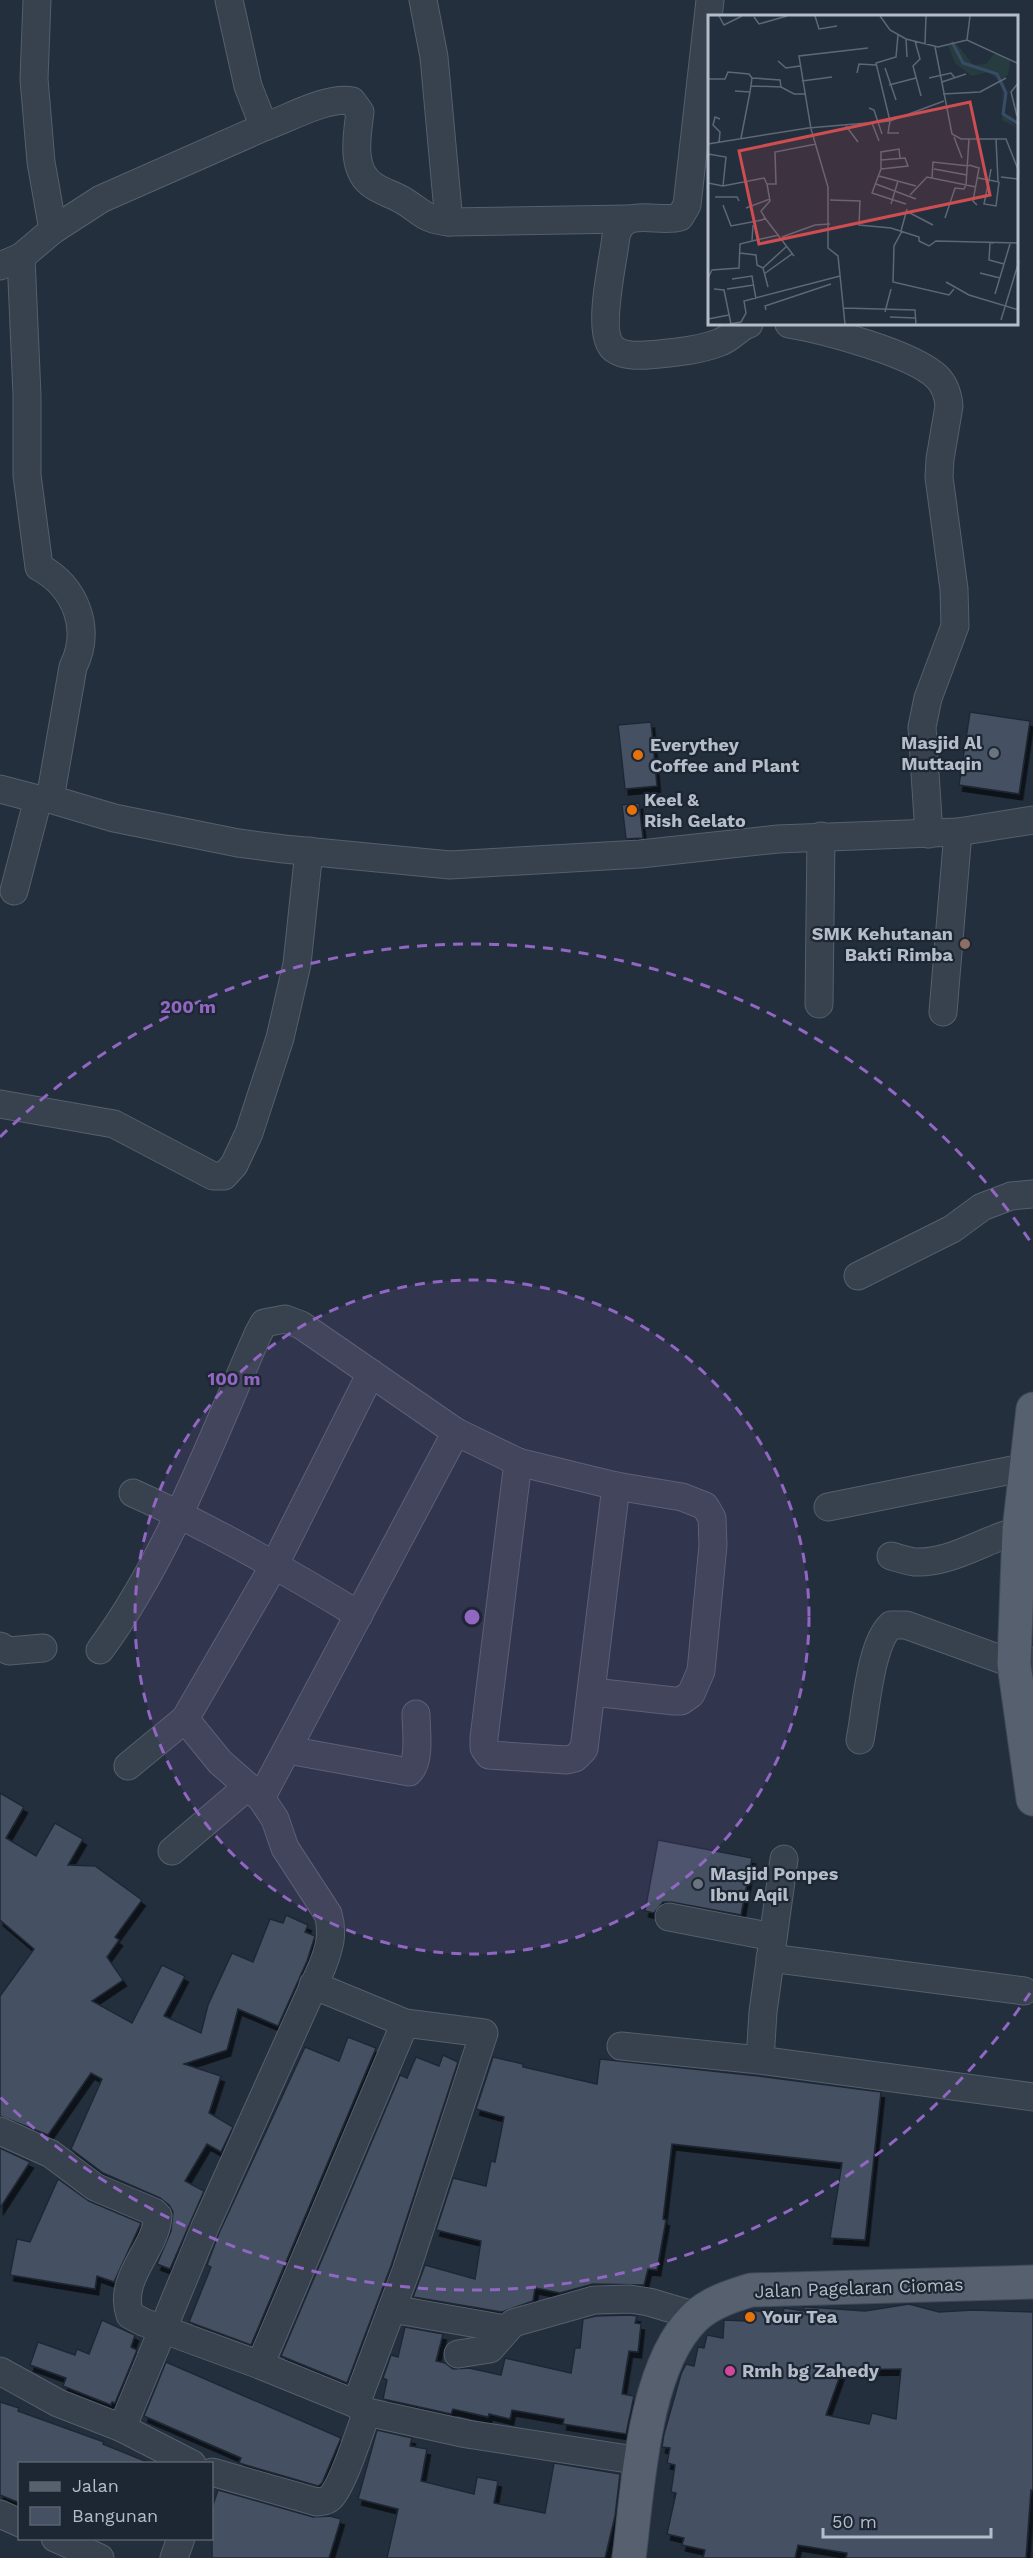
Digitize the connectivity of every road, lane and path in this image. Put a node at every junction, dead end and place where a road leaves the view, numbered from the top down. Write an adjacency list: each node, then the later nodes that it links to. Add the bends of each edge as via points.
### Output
1 (37, 0): 10 (street, via 34,79)
2 (229, 0): 7 (street, via 248,86)
3 (423, 0): 9 (street, via 437,88)
4 (710, 0): 5 (street)
5 (708, 15)
6 (708, 18): 8 (street, via 687,205 680,217 674,219)
7 (264, 128): 9 (street, via 329,102 352,101 360,112 357,156 368,182 422,215); 10 (street, via 101,199)
8 (627, 219): 9 (street); 12 (street, via 616,236 604,322 608,343 613,348 642,356 697,349 728,340)
9 (449, 222)
10 (52, 230): 11 (street)
11 (10, 261): 15 (street, via 27,395 27,475 39,567 58,580 76,606 81,640)
12 (746, 326)
13 (798, 326): 18 (street, via 845,337 920,366 938,378 948,399 939,477 955,626 928,698 922,726)
14 (0, 789): 15 (street)
15 (44, 799): 20 (street, via 180,832); 21 (street)
16 (1033, 820): 17 (street)
17 (958, 832): 18 (street); 23 (street)
18 (929, 834): 19 (street)
19 (821, 836): 20 (street, via 640,854 461,864); 22 (street)
20 (309, 851): 24 (street, via 297,964 280,1038 249,1133 234,1165 224,1176 213,1176 114,1124)
21 (14, 891)
22 (819, 1004)
23 (943, 1012)
24 (0, 1104)
25 (1033, 1194): 26 (street, via 1011,1196 982,1207 952,1229)
26 (858, 1276)
27 (371, 1373): 29 (street); 35 (street, via 301,1325 285,1319 264,1323); 38 (street)
28 (1033, 1409): 31 (main road)
29 (456, 1432): 30 (street); 39 (street)
30 (518, 1462): 32 (street); 44 (street, via 484,1738 486,1752 499,1757 575,1758 584,1749)
31 (1027, 1467): 34 (street); 36 (main road)
32 (616, 1486): 44 (street); 44 (street, via 682,1497 710,1512 713,1545 703,1657 698,1682 681,1701)
33 (133, 1493): 35 (street)
34 (828, 1507)
35 (179, 1514): 38 (street); 41 (street, via 118,1626)
36 (1026, 1530): 37 (street, via 939,1559 914,1562); 43 (main road)
37 (891, 1556)
38 (275, 1564): 39 (street); 46 (street)
39 (359, 1615): 48 (street)
40 (44, 1648): 42 (street)
41 (100, 1650)
42 (3, 1654)
43 (1024, 1663): 47 (street, via 906,1625 891,1625 880,1639); 51 (main road)
44 (592, 1692)
45 (416, 1714): 48 (street, via 415,1759 409,1772)
46 (185, 1719): 49 (street); 50 (street, via 220,1762)
47 (860, 1740)
48 (288, 1750): 50 (street)
49 (128, 1766)
50 (254, 1793): 52 (street); 56 (street, via 275,1820 285,1848 328,1914 332,1927 327,1953)
51 (1033, 1799)
52 (172, 1851)
53 (784, 1859): 55 (street)
54 (669, 1917): 55 (street)
55 (772, 1948): 57 (street); 60 (street)
56 (313, 1985): 58 (street); 67 (street)
57 (1024, 1990)
58 (405, 2023): 64 (street, via 484,2033); 69 (street)
59 (621, 2046): 60 (street)
60 (760, 2060): 61 (street)
61 (1033, 2097)
62 (0, 2131): 67 (street, via 51,2154 95,2187 154,2212 158,2220 154,2233 126,2298 130,2315)
63 (1033, 2282): 65 (main road, Jalan Pagelaran Ciomas, via 751,2290)
64 (392, 2309): 66 (street); 71 (street)
65 (696, 2316): 66 (street, via 649,2302 594,2300 513,2323); 73 (main road, Jalan Pagelaran Ciomas, via 683,2329 664,2363)
66 (506, 2329): 68 (street, via 490,2349)
67 (163, 2330): 69 (street); 72 (street)
68 (458, 2354)
69 (260, 2365): 71 (street)
70 (0, 2371): 72 (street, via 58,2403)
71 (362, 2408): 73 (street, via 467,2434); 75 (street, via 339,2483 326,2501 317,2502)
72 (122, 2428): 74 (street)
73 (641, 2461): 82 (main road, Jalan Pagelaran Ciomas)
74 (190, 2462)
75 (213, 2472)
76 (0, 2514): 77 (street)
77 (18, 2522)
78 (60, 2540): 80 (street)
79 (180, 2540): 81 (street)
80 (100, 2558)
81 (174, 2558)
82 (628, 2558)

